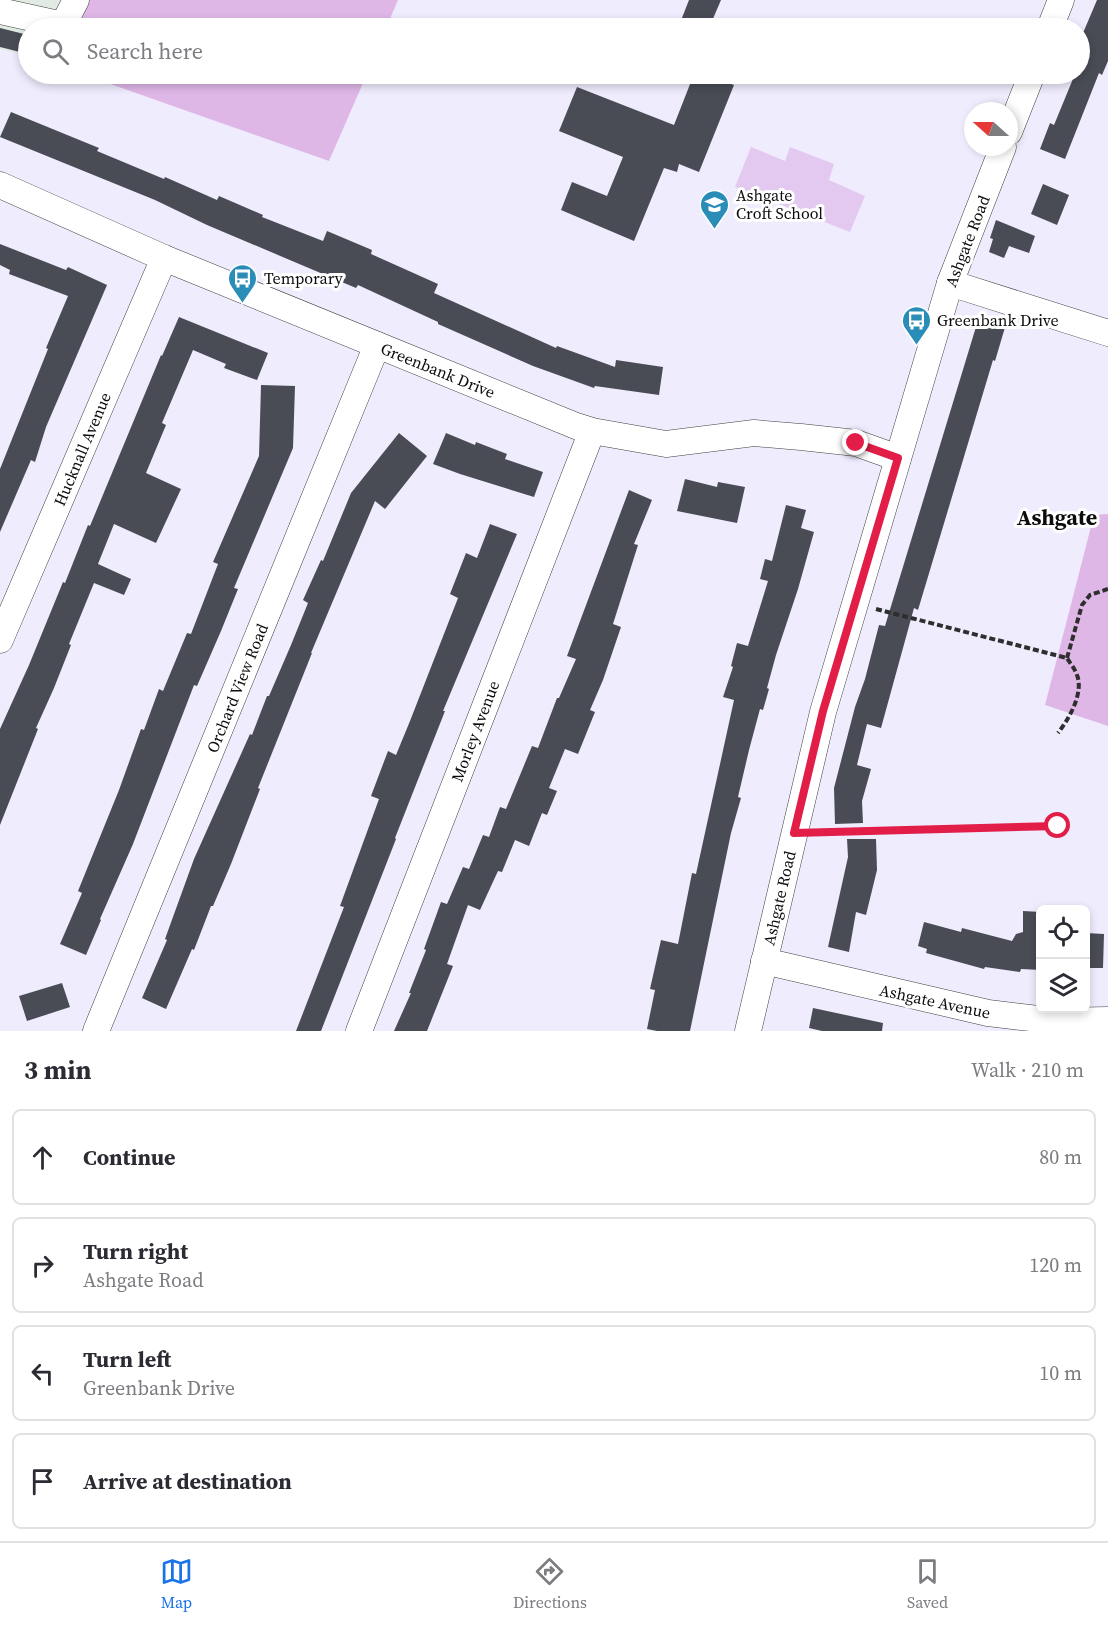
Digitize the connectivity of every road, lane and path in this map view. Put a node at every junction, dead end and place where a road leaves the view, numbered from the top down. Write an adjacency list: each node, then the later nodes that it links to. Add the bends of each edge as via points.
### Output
1 (76, 0): 5 (street)
2 (1062, 0): 6 (street)
3 (0, 11): 4 (street)
4 (32, 18)
5 (67, 18)
6 (1054, 18)
7 (1028, 84): 8 (street)
8 (1018, 109)
9 (999, 156): 12 (street, Ashgate Road)
10 (0, 185): 11 (street, Greenbank Drive)
11 (164, 258): 14 (street, Greenbank Drive); 19 (street, Hucknall Avenue)
12 (950, 283): 13 (street); 16 (street, Ashgate Road)
13 (1108, 333)
14 (377, 345): 15 (street, Greenbank Drive); 26 (street, Orchard View Road)
15 (592, 431): 16 (street, Greenbank Drive, via 666,444 754,433 801,437 856,443); 27 (street, Morley Avenue)
16 (898, 458): 18 (street, Ashgate Road)
17 (1108, 589): 20 (path, via 1090,595 1082,605)
18 (855, 603): 20 (path); 23 (street, Ashgate Road, via 823,711)
19 (0, 640)
20 (1067, 658): 21 (path, via 1078,676 1076,701)
21 (1058, 733)
22 (1058, 826): 23 (path)
23 (794, 833): 24 (street, Ashgate Road)
24 (764, 961): 25 (street, Ashgate Avenue, via 988,1013 1055,1021); 28 (street, Ashgate Road)
25 (1108, 1020)
26 (96, 1031)
27 (358, 1031)
28 (748, 1031)

